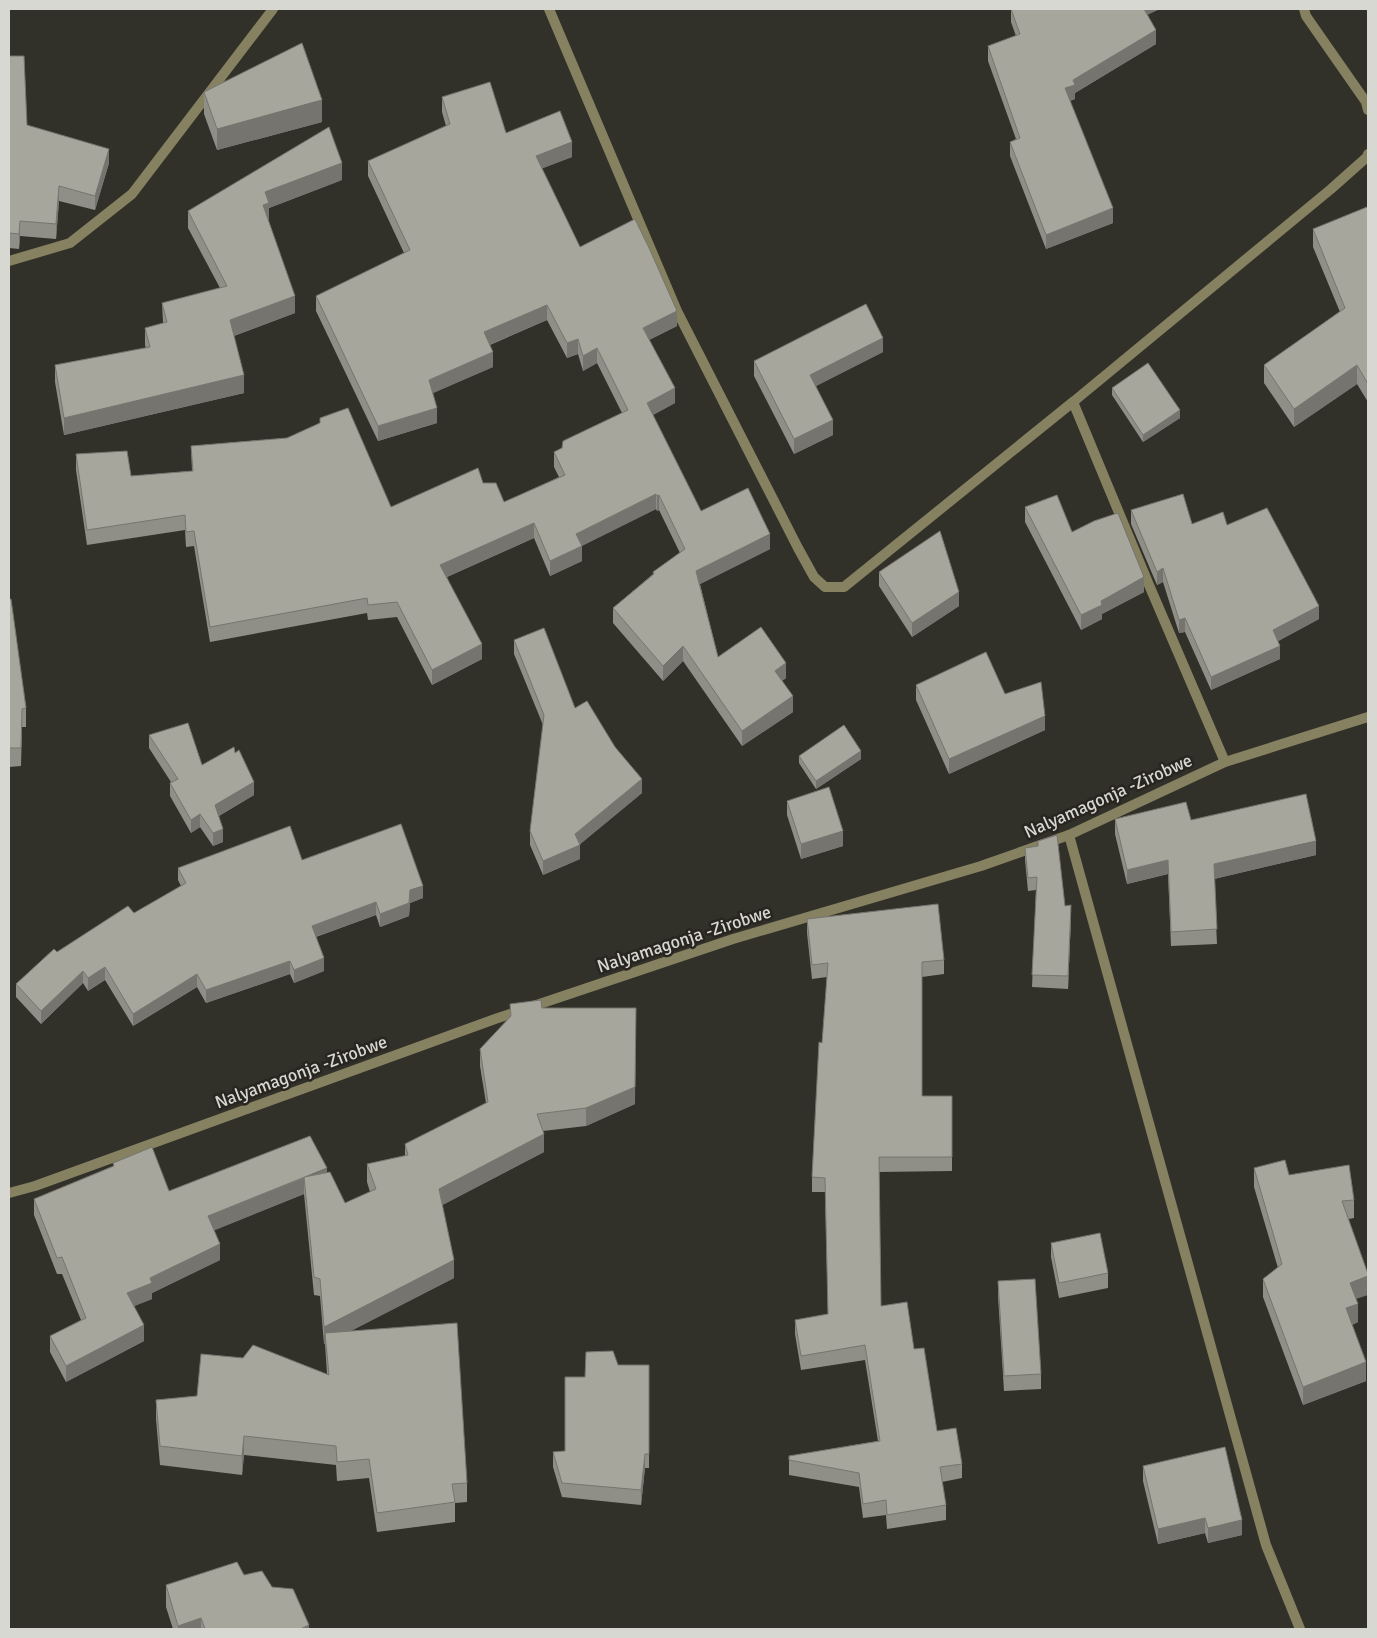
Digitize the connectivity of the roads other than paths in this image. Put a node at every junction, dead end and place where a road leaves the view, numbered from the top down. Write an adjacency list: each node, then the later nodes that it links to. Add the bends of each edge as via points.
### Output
1 (273, 9): 6 (street, via 132,194 70,243)
2 (549, 9): 7 (street, via 677,311 814,577 825,587 844,588)
3 (1304, 9): 4 (street, via 1366,102)
4 (1368, 110)
5 (1368, 154): 7 (street, via 1331,189)
6 (9, 261)
7 (1073, 402): 9 (street)
8 (1368, 717): 9 (street, Nalyamagonja -Zirobwe)
9 (1225, 762): 10 (street, Nalyamagonja -Zirobwe)
10 (1069, 835): 11 (street, Nalyamagonja -Zirobwe, via 981,866 733,939 495,1019); 12 (street, via 1266,1545)
11 (9, 1193)
12 (1300, 1629)

